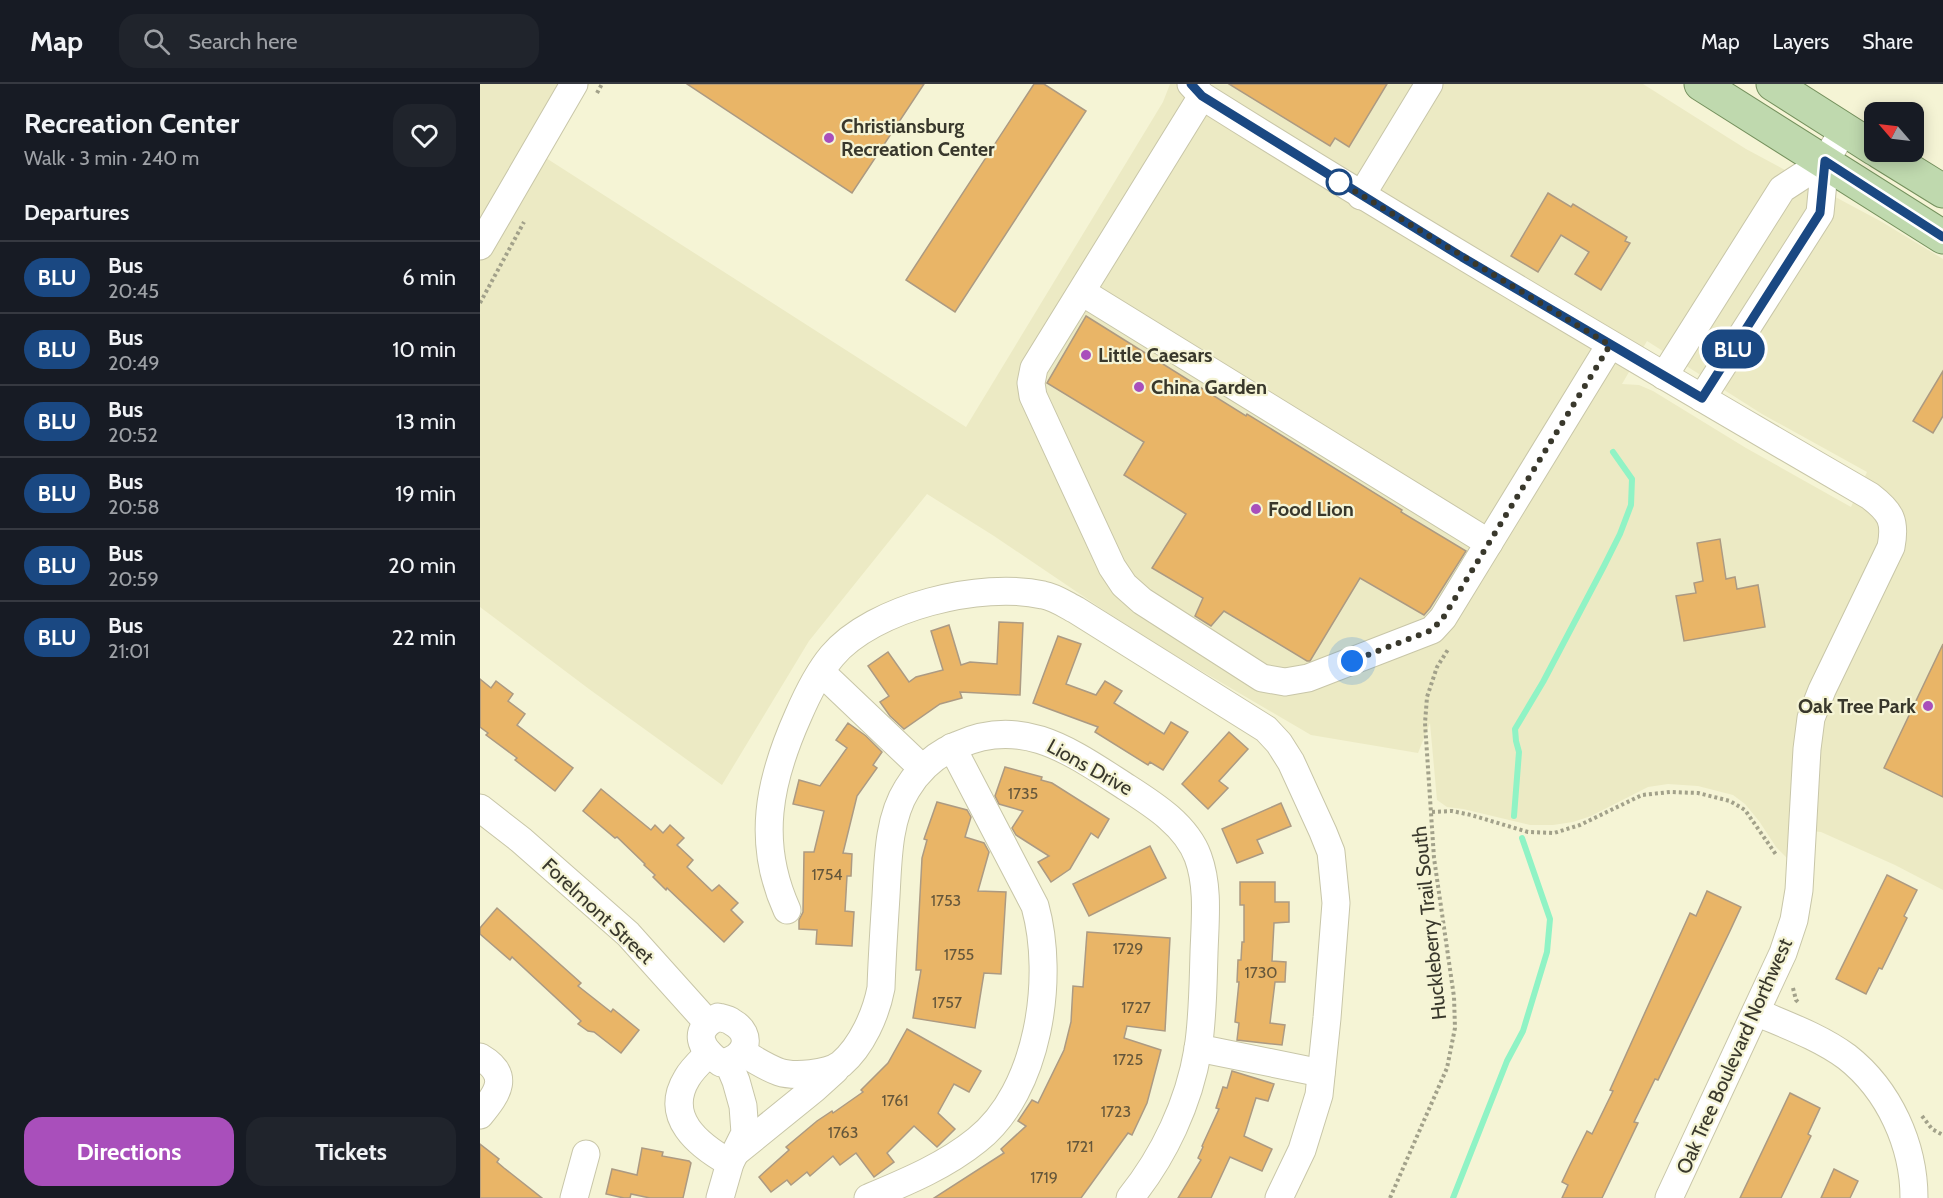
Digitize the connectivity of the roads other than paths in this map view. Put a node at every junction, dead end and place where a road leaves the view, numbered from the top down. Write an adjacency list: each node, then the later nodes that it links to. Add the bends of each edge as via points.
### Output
1 (1429, 84): 11 (street)
2 (1701, 84): 8 (main road)
3 (1773, 84): 6 (main road)
4 (566, 87): 13 (street)
5 (1196, 90): 11 (street, Oak Tree Boulevard Northwest); 14 (street)
6 (1844, 130): 7 (main road); 8 (street)
7 (1864, 142)
8 (1825, 161): 12 (main road); 16 (street, via 1782,189); 17 (street, via 1820,213)
9 (1896, 162): 10 (main road)
10 (1943, 191)
11 (1361, 196): 15 (street, Oak Tree Boulevard Northwest)
12 (1943, 237)
13 (480, 246)
14 (1082, 292): 18 (street); 18 (street, via 1034,368 1032,396 1124,585 1142,601 1262,678 1285,682 1308,678 1432,630)
15 (1610, 345): 16 (street, Oak Tree Boulevard Northwest); 18 (street)
16 (1664, 376): 17 (street, Oak Tree Boulevard Northwest)
17 (1702, 398): 24 (street, Oak Tree Boulevard Northwest, via 1870,496 1891,518 1894,533 1811,718 1794,920)
18 (1489, 543)
19 (821, 672): 21 (street); 23 (street, via 782,754 770,806 771,852); 30 (street, via 847,641 913,607 961,594 1032,593 1076,610 1266,729 1291,762 1323,832 1334,869 1335,903)
20 (951, 747): 21 (street, Lions Drive); 26 (street, Lions Drive, via 986,735 1004,734 1023,735 1063,748 1149,802 1188,838 1198,856 1206,906); 36 (street, via 1035,906 1043,954 1036,1039 1029,1063 1006,1107 979,1139 940,1165)
21 (922, 768): 29 (street, Lions Drive, via 906,790 890,838 878,1008 870,1026)
22 (480, 808): 25 (street, Forelmont Street, via 628,934)
23 (787, 910)
24 (1756, 1012): 39 (street, Oak Tree Boulevard Northwest); 40 (street, via 1846,1056 1868,1077 1882,1095 1908,1152)
25 (707, 1022): 27 (street, via 701,1033 702,1043); 27 (street, via 718,1017 732,1022 742,1032 746,1044)
26 (1198, 1048): 30 (street); 37 (street, Lions Drive, via 1173,1128 1160,1155)
27 (726, 1056): 29 (street, via 780,1072 811,1075); 33 (street, via 743,1106 745,1133); 33 (street, via 687,1077 680,1092 680,1108 692,1135 712,1153)
28 (480, 1057): 31 (street, via 496,1069 499,1078 493,1099)
29 (840, 1065): 33 (street, Lions Drive)
30 (1321, 1073): 38 (street, via 1312,1121)
31 (480, 1115)
32 (586, 1154): 34 (street)
33 (732, 1159): 35 (street)
34 (574, 1198)
35 (720, 1198)
36 (868, 1198)
37 (1130, 1198)
38 (1279, 1198)
39 (1669, 1198)
40 (1914, 1198)

